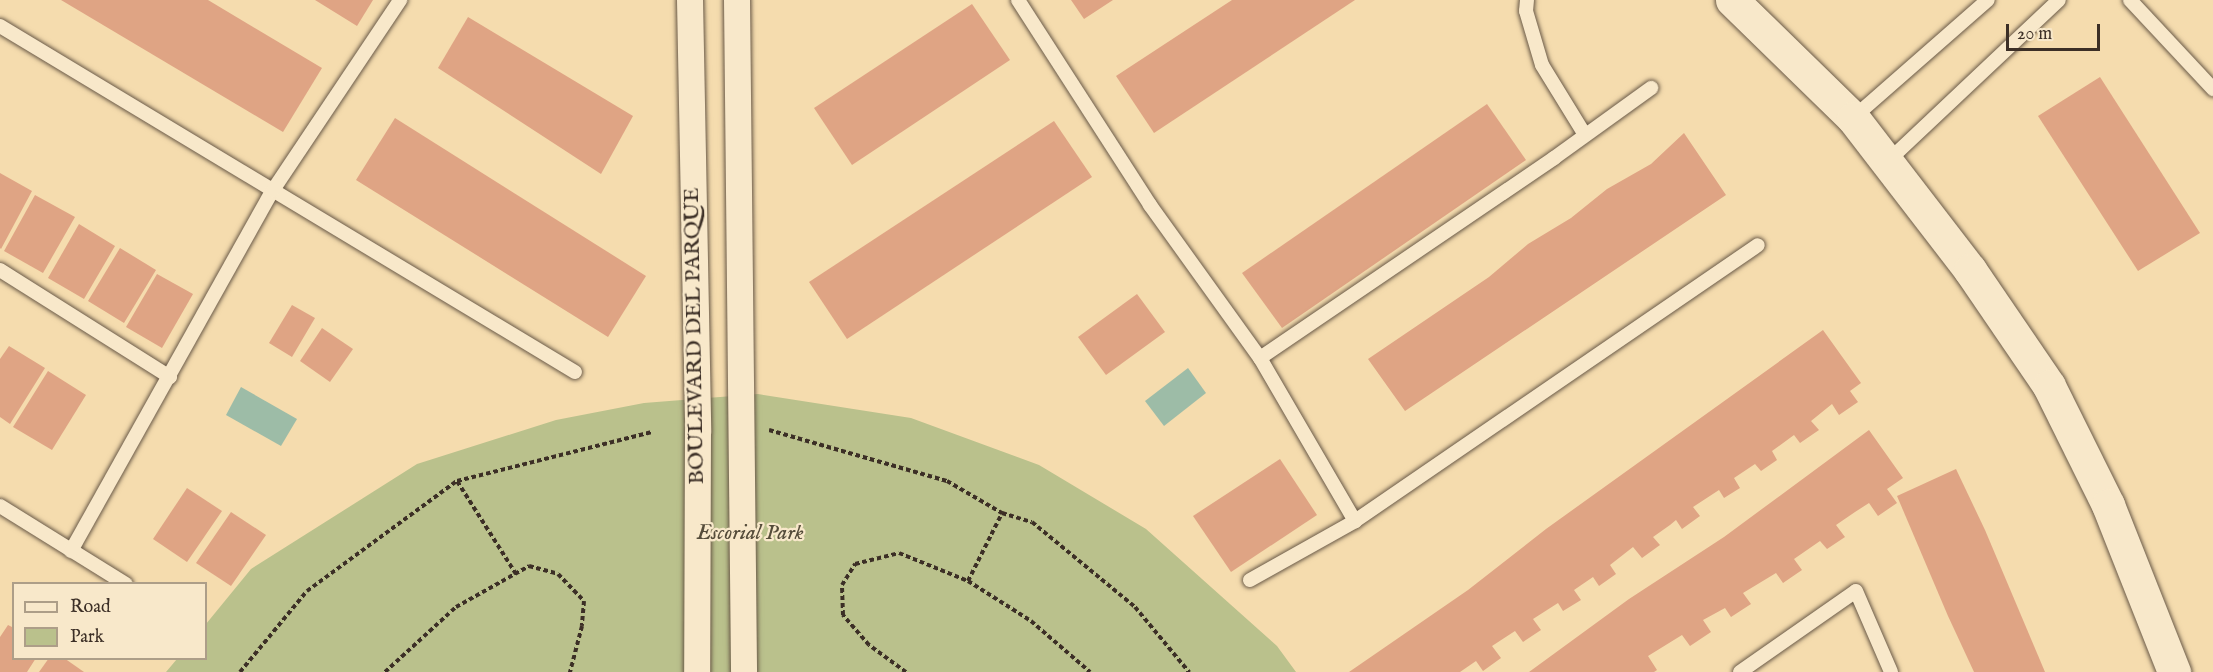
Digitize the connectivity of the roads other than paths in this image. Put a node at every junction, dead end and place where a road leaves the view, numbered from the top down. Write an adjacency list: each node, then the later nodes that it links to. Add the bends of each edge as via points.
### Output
1 (400, 0): 16 (lane)
2 (690, 0): 27 (street, BOULEVARD DEL PARQUE, via 698,432)
3 (737, 0): 28 (street, BOULEVARD DEL PARQUE)
4 (1018, 0): 19 (lane, via 1150,205)
5 (1527, 0): 14 (lane, via 1526,11 1542,65)
6 (1732, 0): 13 (street)
7 (1988, 0): 13 (lane)
8 (2059, 0): 15 (lane)
9 (2130, 0): 12 (lane)
10 (0, 26): 16 (lane)
11 (1651, 88): 14 (lane)
12 (2213, 89)
13 (1852, 118): 15 (street)
14 (1585, 135): 19 (lane)
15 (1887, 162): 31 (street, via 1971,270 2049,386 2108,505)
16 (273, 190): 20 (lane); 21 (lane)
17 (1758, 245): 23 (lane)
18 (0, 270): 21 (lane)
19 (1260, 358): 23 (lane)
20 (575, 372)
21 (170, 377): 24 (lane)
22 (0, 506): 24 (lane)
23 (1355, 521): 25 (lane)
24 (70, 551): 26 (lane)
25 (1250, 580)
26 (123, 582)
27 (697, 672)
28 (744, 672)
29 (1740, 672): 30 (lane, via 1856,591)
30 (1891, 672)
31 (2174, 672)

